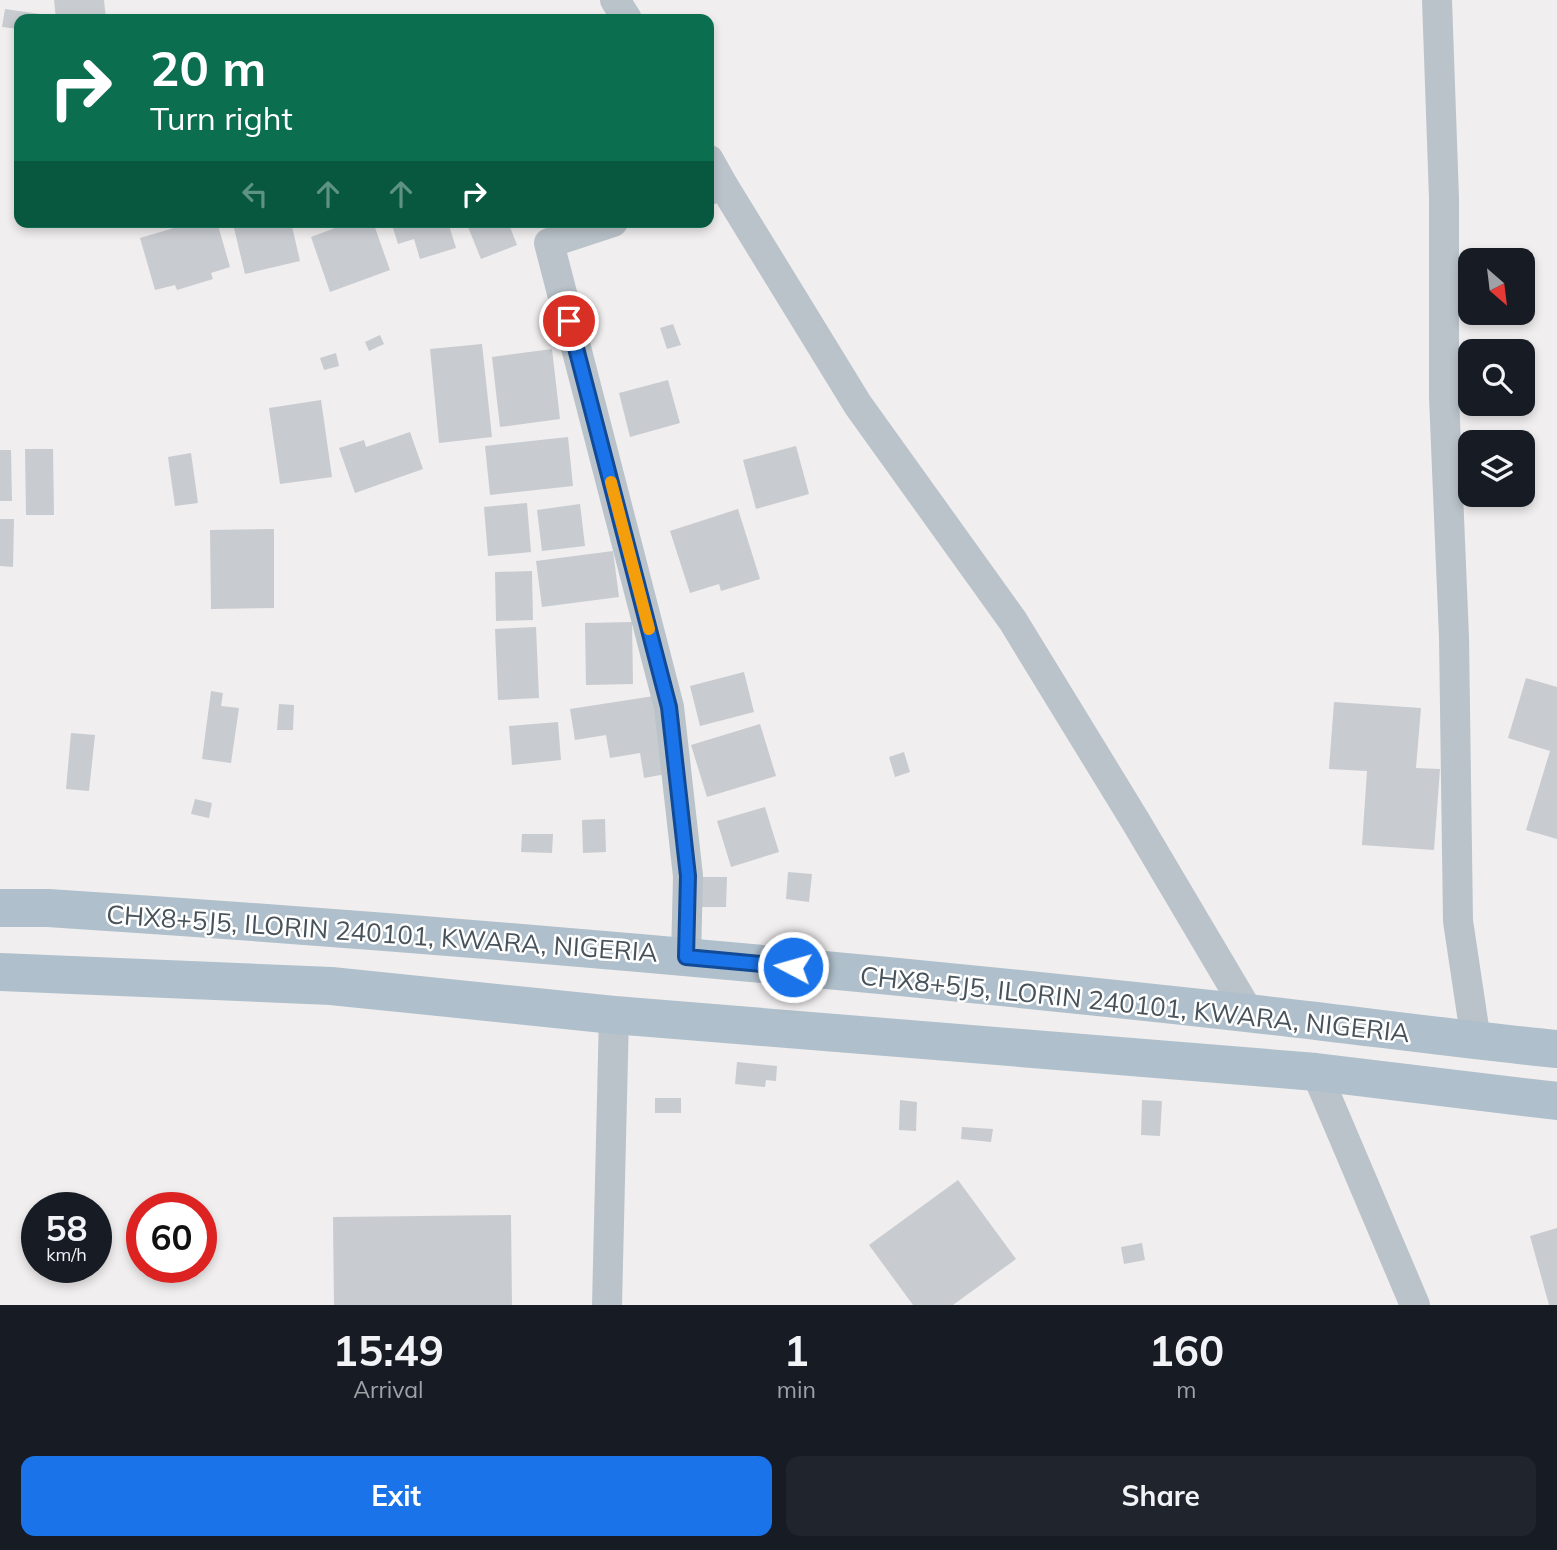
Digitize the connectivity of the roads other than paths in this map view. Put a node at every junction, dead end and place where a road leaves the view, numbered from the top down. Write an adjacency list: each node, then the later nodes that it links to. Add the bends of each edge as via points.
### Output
1 (1437, 0): 9 (street, via 1458,920)
2 (714, 179): 7 (street, via 858,405 1013,621)
3 (595, 228): 5 (street, via 549,243 669,707 688,876)
4 (0, 908): 5 (main road, CHX8+5J5, ILORIN 240101, KWARA, NIGERIA, via 350,928)
5 (686, 957): 7 (main road, CHX8+5J5, ILORIN 240101, KWARA, NIGERIA)
6 (0, 972): 8 (main road, CHX8+5J5, ILORIN 240101, KWARA, NIGERIA, via 331,986)
7 (1249, 1013): 9 (main road, CHX8+5J5, ILORIN 240101, KWARA, NIGERIA)
8 (614, 1015): 11 (main road, CHX8+5J5, ILORIN 240101, KWARA, NIGERIA); 13 (street)
9 (1476, 1041): 10 (main road, CHX8+5J5, ILORIN 240101, KWARA, NIGERIA)
10 (1557, 1049)
11 (1315, 1072): 12 (main road, CHX8+5J5, ILORIN 240101, KWARA, NIGERIA); 14 (street)
12 (1557, 1101)
13 (607, 1305)
14 (1415, 1305)

